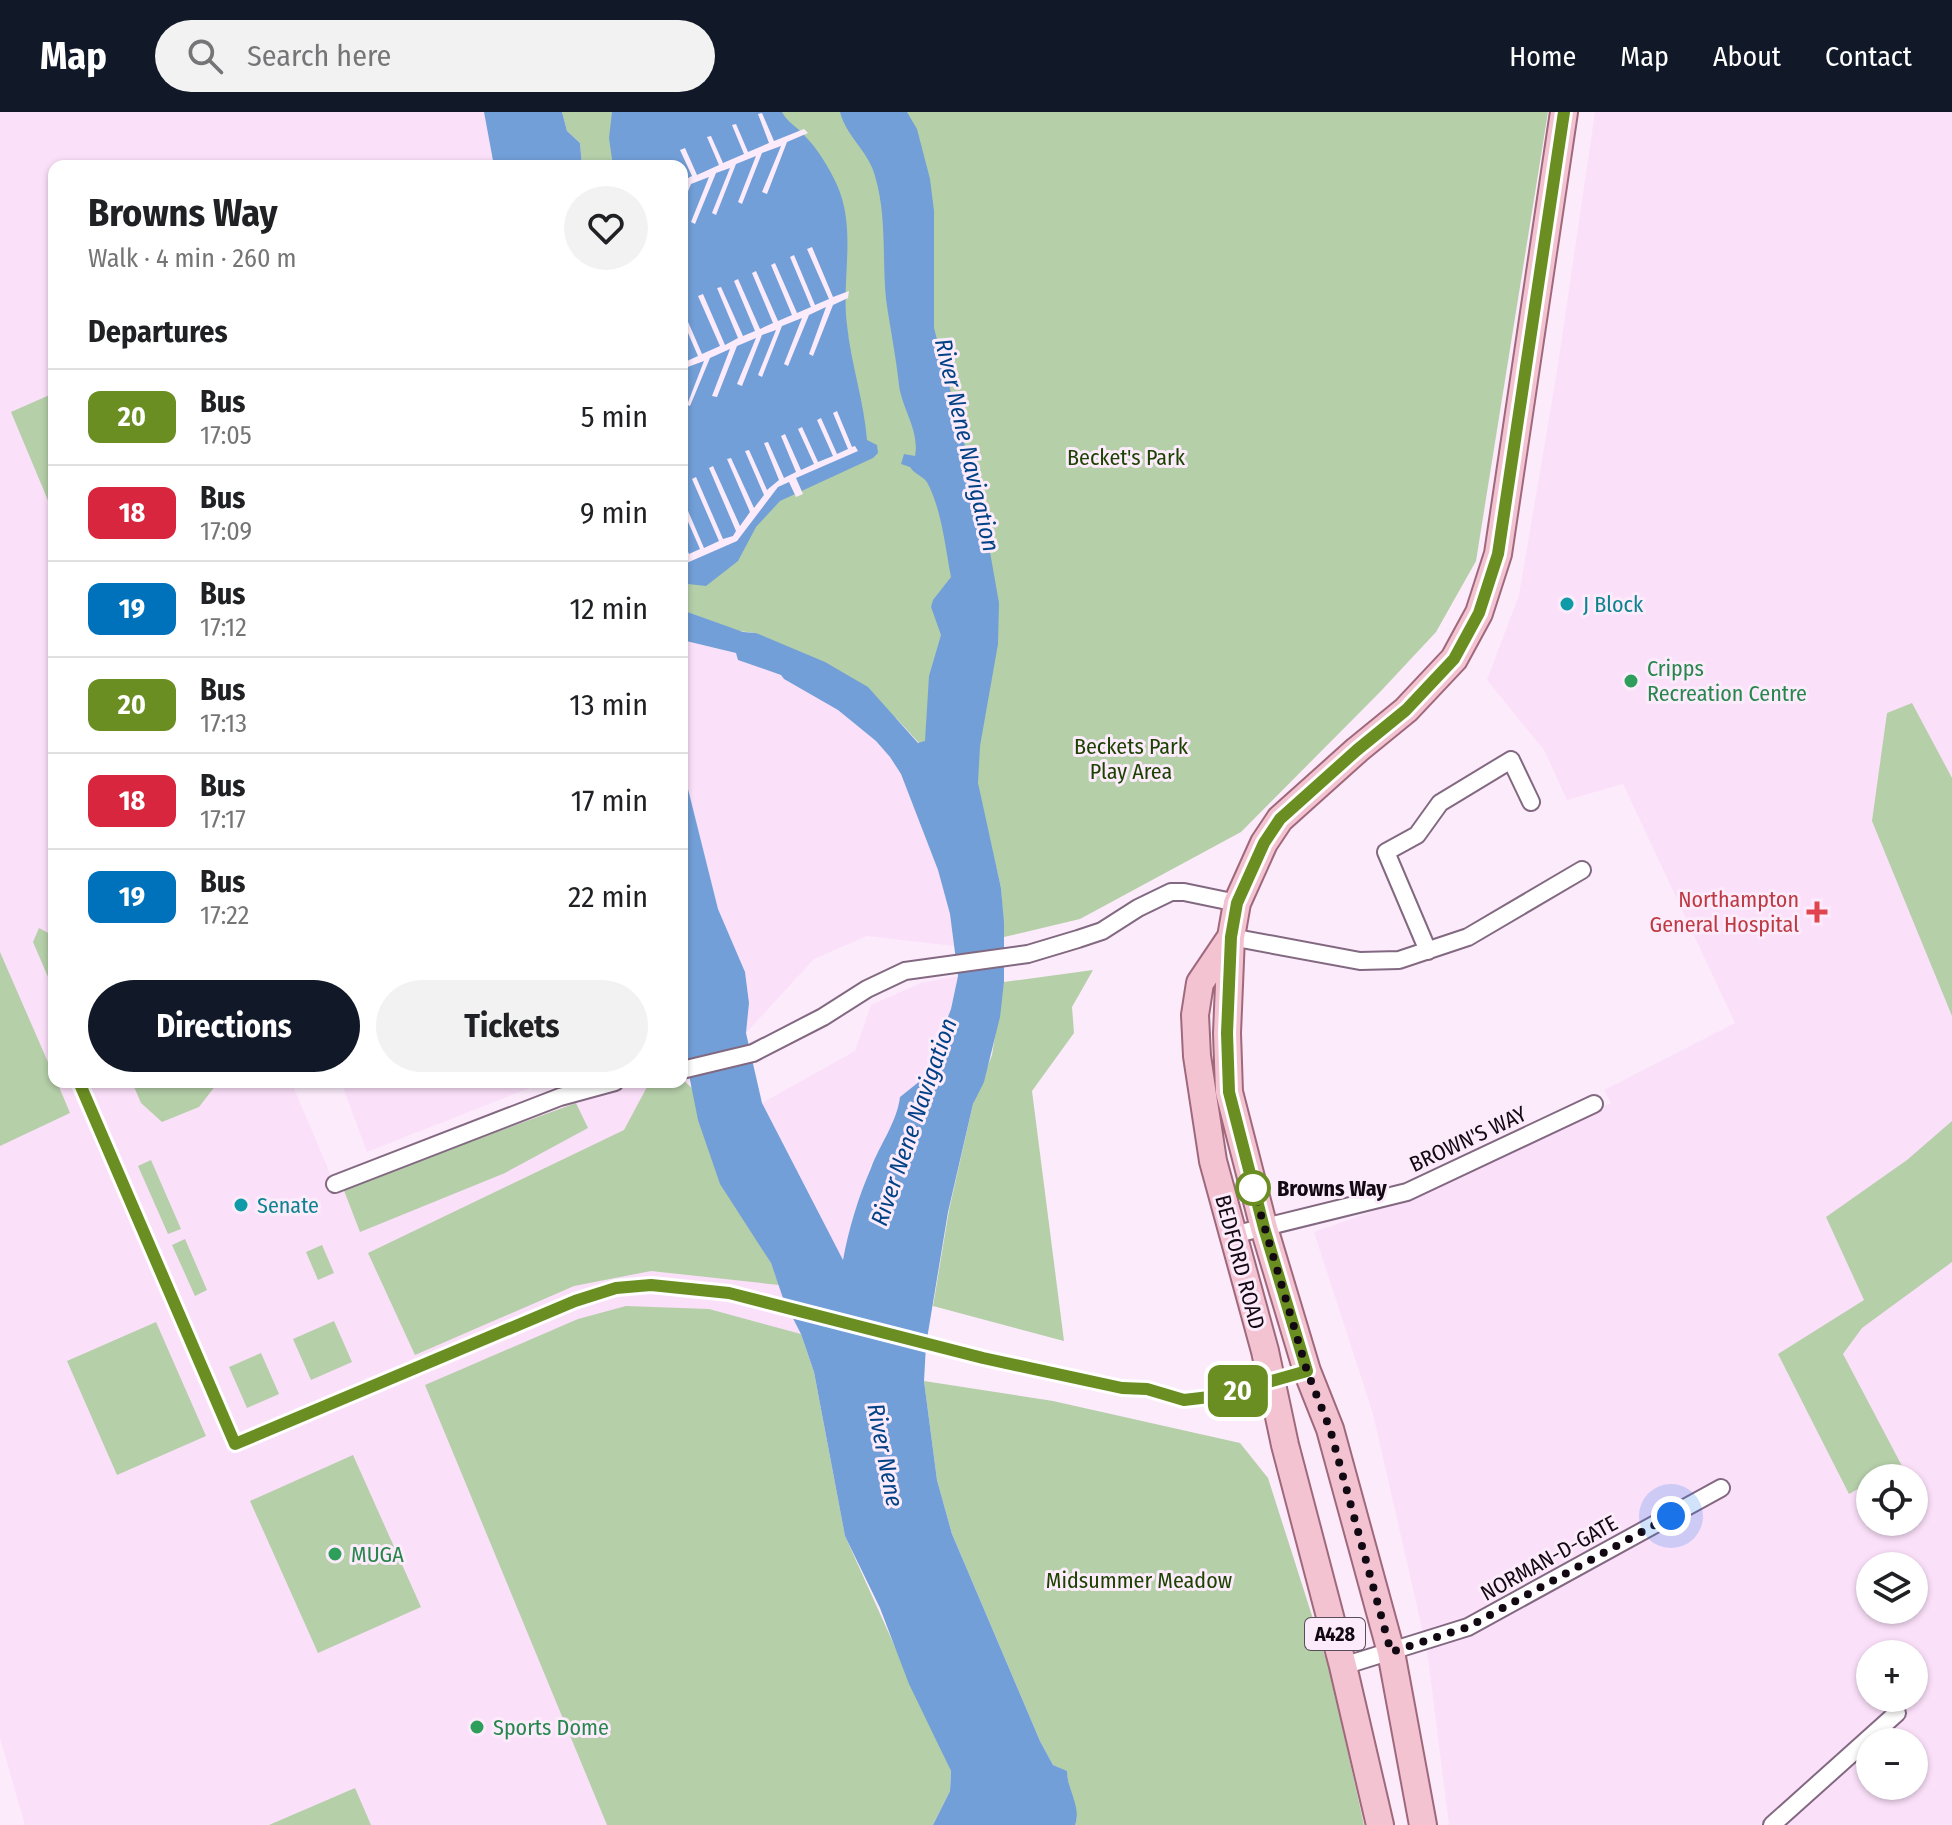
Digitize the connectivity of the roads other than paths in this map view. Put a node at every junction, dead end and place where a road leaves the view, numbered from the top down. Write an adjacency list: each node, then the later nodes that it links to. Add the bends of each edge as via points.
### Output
1 (1564, 112): 4 (main road, BEDFORD ROAD / A428, via 1498,554 1479,613 1454,659 1406,710 1280,819)
2 (1531, 802): 6 (street, via 1511,760 1440,803 1417,835 1386,852)
3 (1582, 870): 6 (street, via 1468,937)
4 (1237, 903): 5 (main road, BEDFORD ROAD / A428); 7 (street, via 1171,892 1102,931 1028,954 905,971 753,1053)
5 (1231, 937): 6 (street, via 1360,961 1399,960); 11 (main road, BEDFORD ROAD / A428, via 1229,1092); 12 (main road, BEDFORD ROAD / A428, via 1200,983 1195,1015 1213,1161)
6 (1428, 951)
7 (688, 1069)
8 (593, 1088): 10 (street)
9 (1594, 1104): 11 (street, BROWN'S WAY, via 1407,1192)
10 (335, 1184)
11 (1264, 1228): 12 (street, BROWN'S WAY); 14 (main road, BEDFORD ROAD / A428, via 1330,1429)
12 (1233, 1235): 15 (main road, BEDFORD ROAD / A428)
13 (1721, 1488): 14 (street, NORMAN-D-GATE, via 1468,1627)
14 (1391, 1652): 15 (street, NORMAN-D-GATE); 18 (main road, BEDFORD ROAD / A428)
15 (1343, 1666): 17 (main road, BEDFORD ROAD / A428)
16 (1897, 1713): 19 (street)
17 (1380, 1825)
18 (1423, 1825)
19 (1772, 1825)

